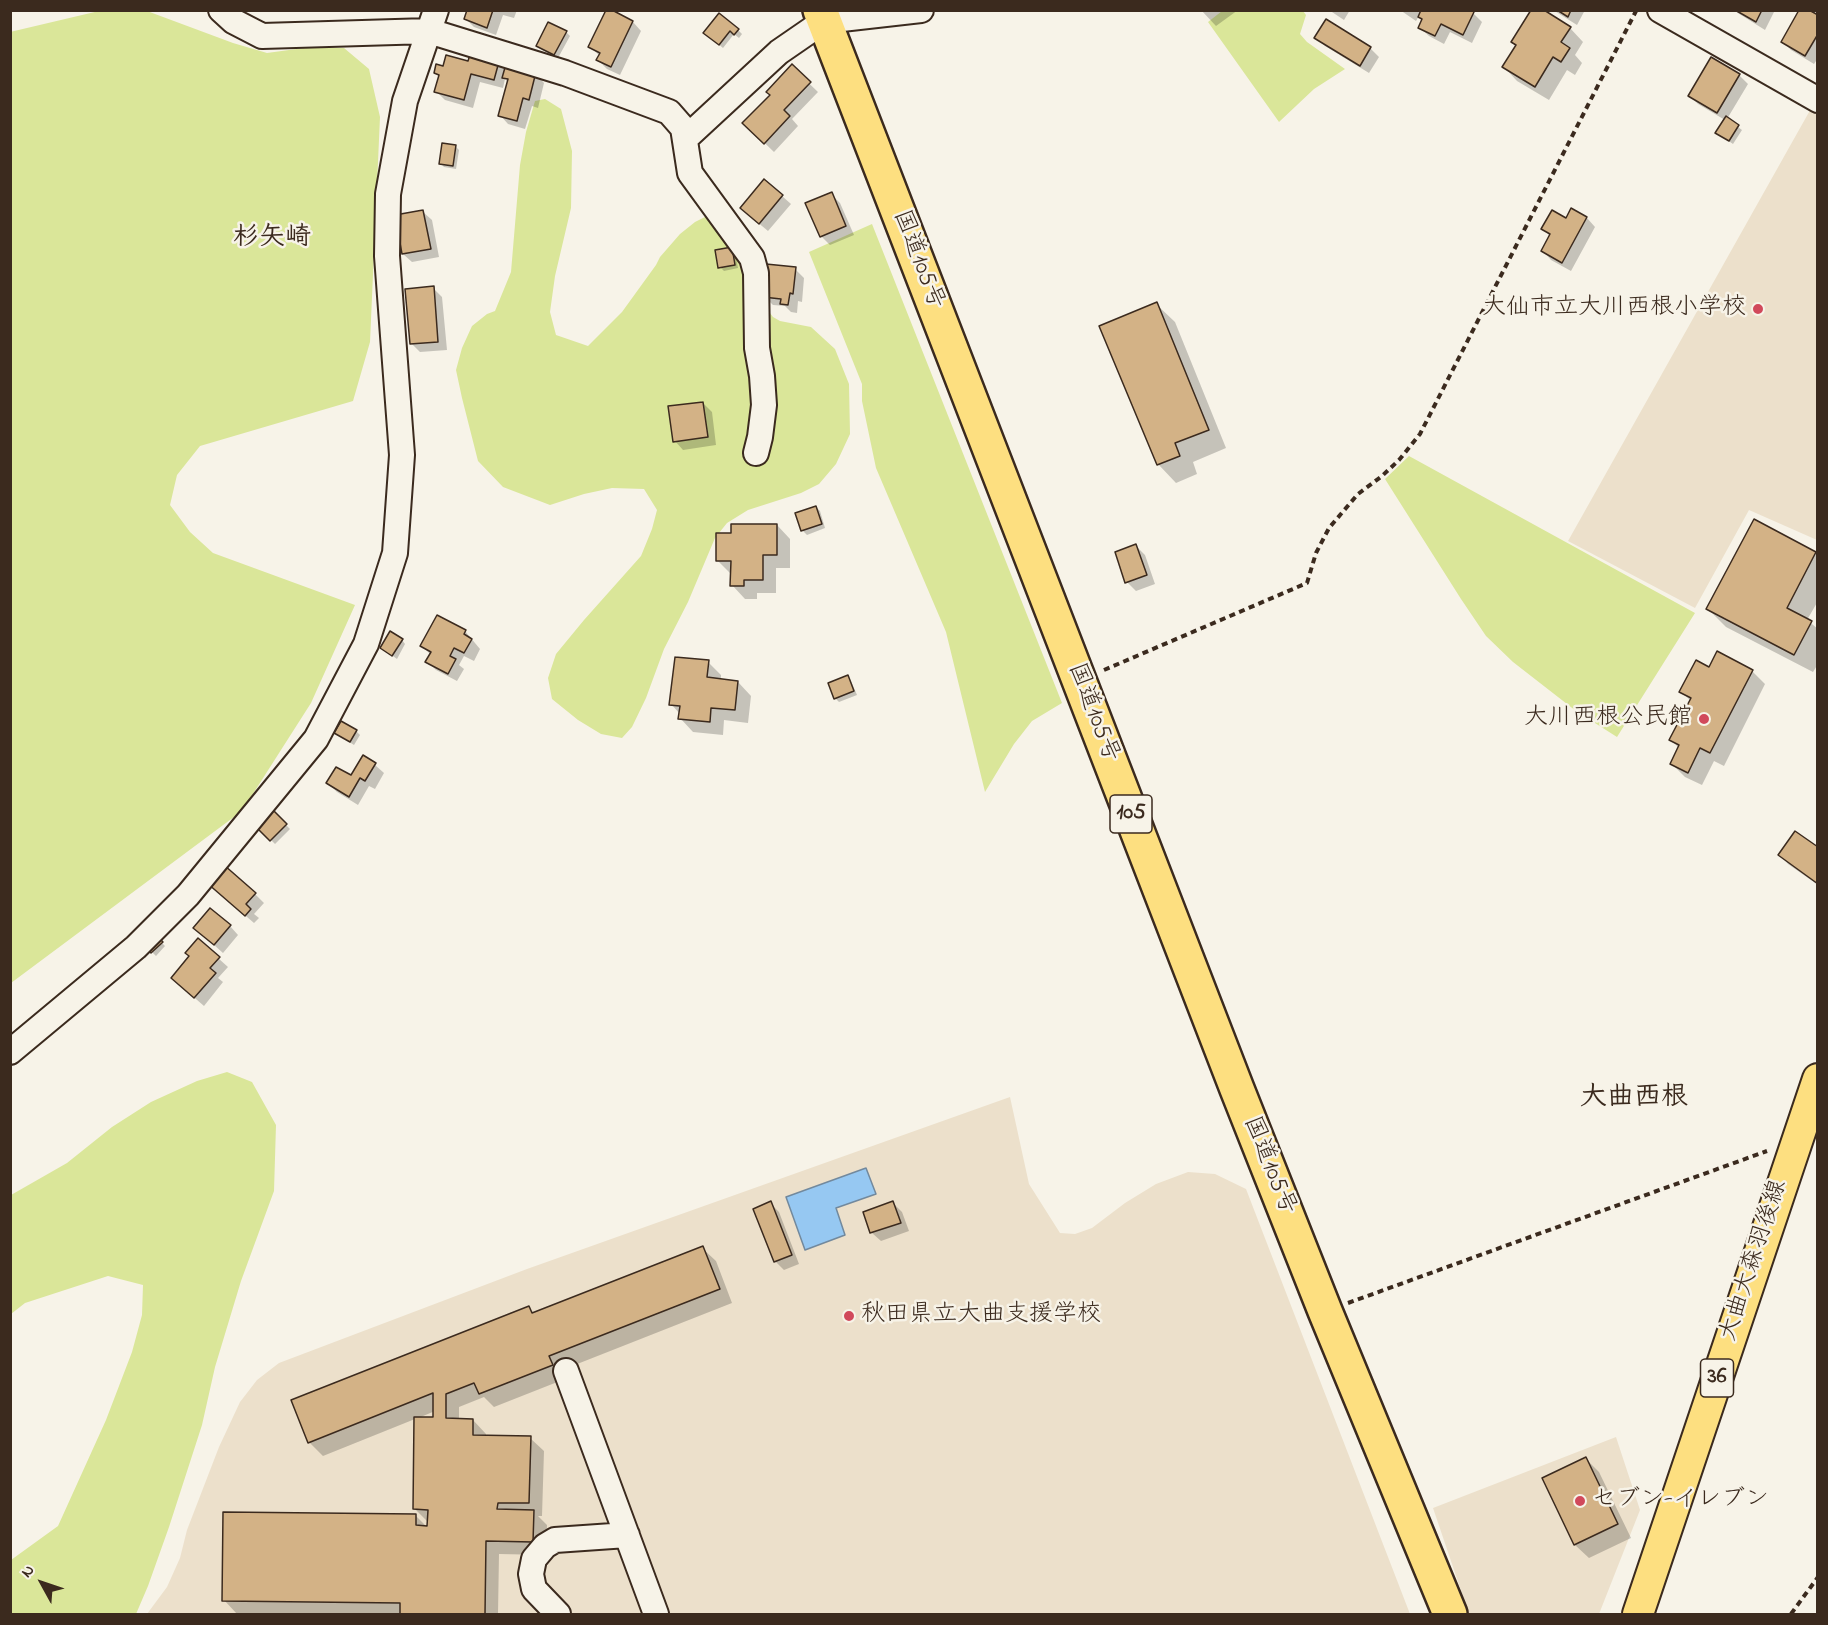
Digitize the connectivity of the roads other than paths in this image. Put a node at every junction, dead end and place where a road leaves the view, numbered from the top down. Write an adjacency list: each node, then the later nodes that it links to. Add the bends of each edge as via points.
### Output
1 (222, 10): 5 (street, via 233,21 262,36)
2 (921, 10): 4 (street)
3 (1660, 10): 6 (street)
4 (822, 16): 7 (street); 15 (highway, 国道105号 / 105, via 1237,1089)
5 (433, 21): 7 (street, via 669,112); 9 (street, via 405,101 388,194 387,256 402,454 395,554 366,644 316,739 188,895 136,947)
6 (1818, 100)
7 (686, 138): 8 (street, via 690,173 752,258 756,273 757,348 764,405)
8 (756, 453)
9 (10, 1052)
10 (1818, 1079): 16 (main road, 大曲大森羽後線 / 36)
11 (566, 1371): 12 (street)
12 (627, 1535): 13 (street, via 555,1540 545,1546 534,1559 531,1574 534,1589); 14 (street)
13 (558, 1614)
14 (656, 1614)
15 (1450, 1614)
16 (1638, 1614)

